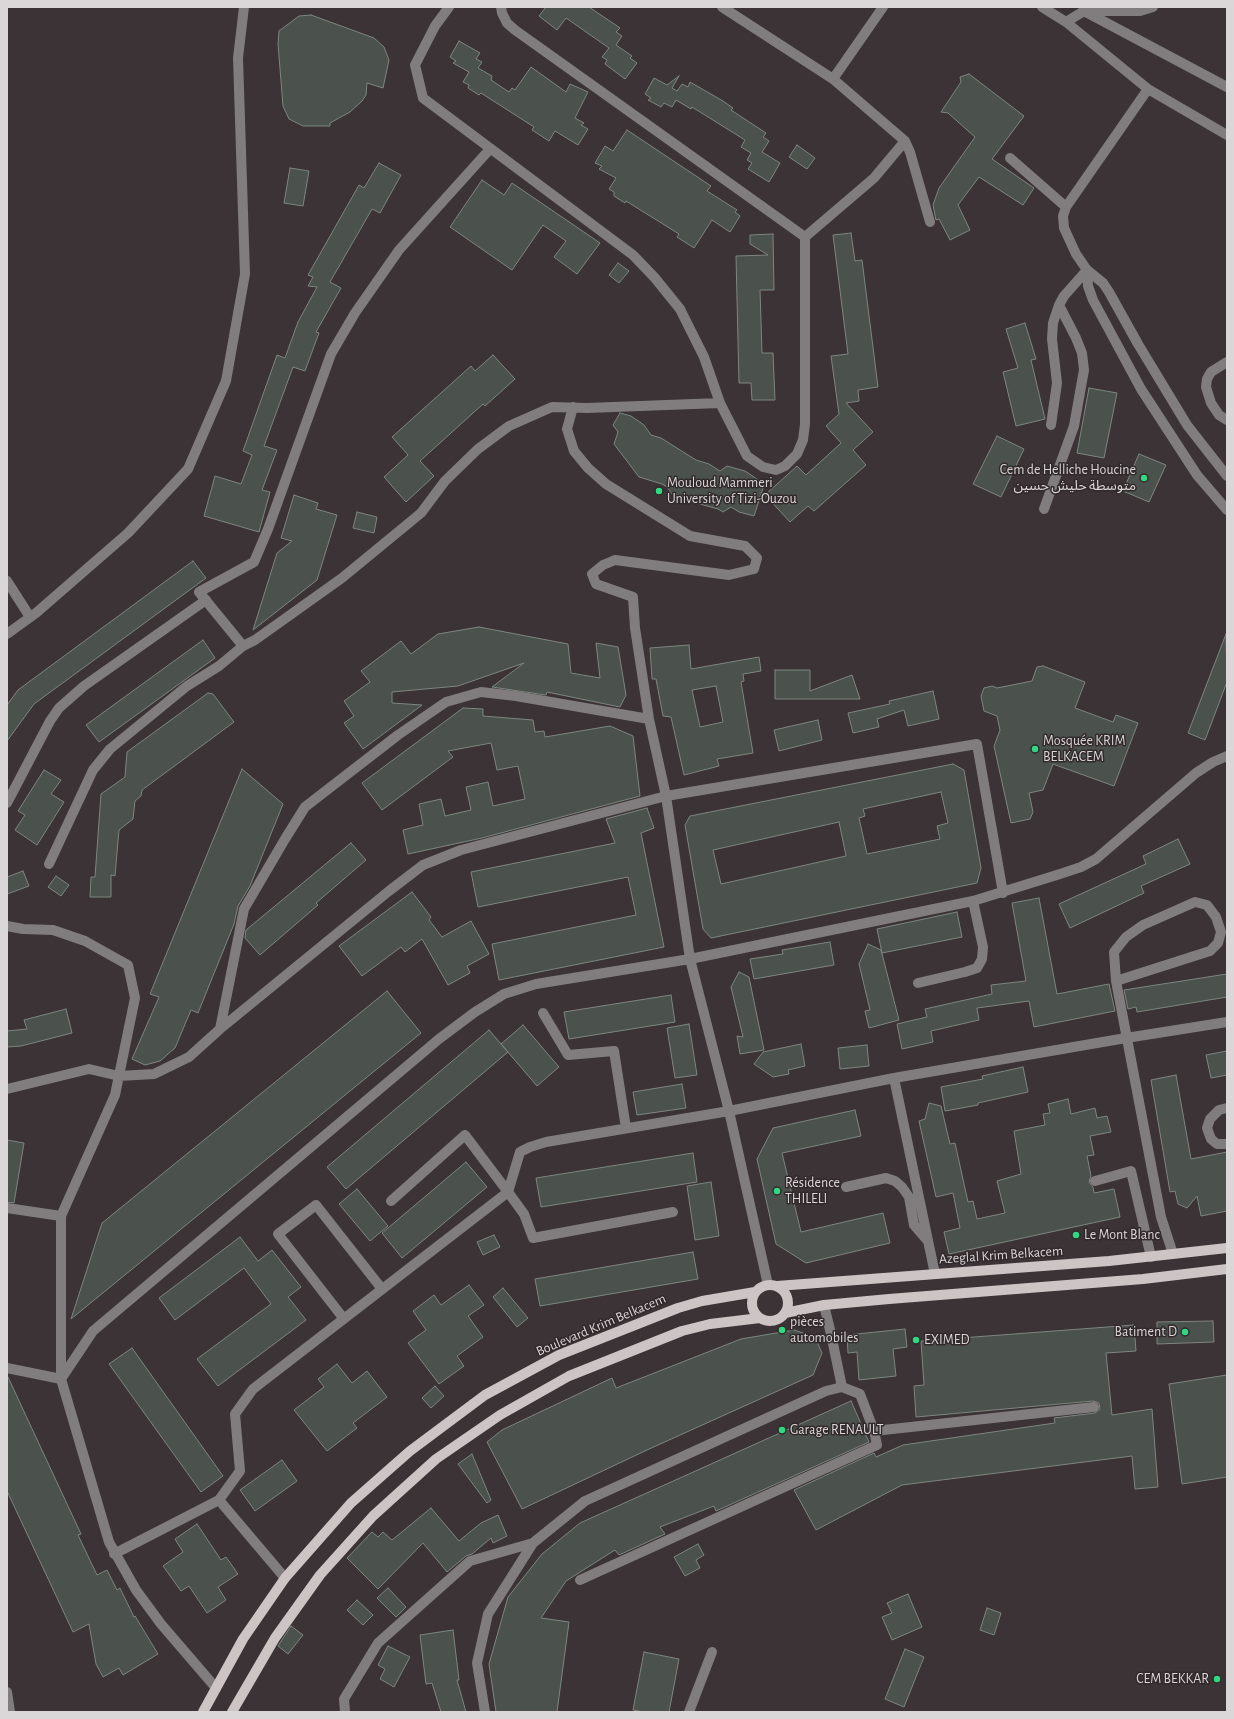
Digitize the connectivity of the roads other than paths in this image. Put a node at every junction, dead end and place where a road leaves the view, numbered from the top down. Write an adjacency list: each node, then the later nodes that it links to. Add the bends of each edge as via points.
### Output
1 (244, 7): 33 (street, via 238,58 244,274 226,381 188,469 128,533)
2 (449, 7): 16 (street, via 435,26 415,65 423,98)
3 (501, 7): 20 (street, via 507,23 515,30)
4 (722, 7): 11 (street)
5 (883, 7): 11 (street)
6 (1042, 7): 8 (street)
7 (1153, 7): 9 (street, via 1140,11)
8 (1057, 11): 10 (street)
9 (1084, 11): 10 (street); 12 (street)
10 (1066, 22): 13 (street)
11 (833, 79): 15 (street)
12 (1227, 87)
13 (1148, 89): 14 (street); 18 (street)
14 (1227, 135)
15 (905, 141): 19 (street); 20 (street, via 874,178)
16 (490, 149): 24 (street, via 633,255 655,278 687,323 704,357); 32 (street, via 399,250 355,313 331,354 254,562 199,592)
17 (1010, 158): 18 (street)
18 (1066, 207): 21 (street, via 1063,216 1064,228)
19 (930, 222)
20 (805, 237): 24 (street, via 805,424 803,440 797,454 785,466 776,470 763,467 747,456)
21 (1087, 270): 22 (street, via 1068,290); 28 (street, via 1109,292 1187,425); 30 (street, via 1091,297 1141,389 1197,475)
22 (1059, 305): 27 (street, via 1053,322 1052,339 1057,383); 29 (street, via 1082,353 1084,370 1074,426)
23 (1227, 362): 26 (street, via 1211,372 1206,387 1211,403)
24 (720, 403): 25 (street)
25 (573, 407): 35 (street, via 552,407 509,426 478,449 445,481 421,513 342,578); 36 (street, via 568,429 574,451 606,484 690,536 745,546 757,558 754,569 729,575 615,560 592,574 596,584 633,597)
26 (1227, 420)
27 (1051, 425)
28 (1227, 476)
29 (1044, 509)
30 (1227, 510)
31 (7, 581): 33 (street)
32 (206, 600): 35 (street); 39 (street, via 84,686 59,708)
33 (30, 617): 34 (street)
34 (7, 634)
35 (243, 646): 40 (street, via 219,666 187,686 110,749 93,770)
36 (649, 719): 38 (street); 49 (street, via 481,692 446,702 398,735 304,807 244,909)
37 (1227, 756): 41 (street, via 1196,773 1096,859)
38 (666, 796): 41 (street, via 977,744); 44 (street); 49 (street, via 461,850 423,865)
39 (7, 803)
40 (49, 864)
41 (1003, 893): 42 (street)
42 (973, 901): 44 (street); 46 (street, via 983,947 982,959 977,968)
43 (7, 926): 51 (street, via 53,930 85,941 128,965 135,998)
44 (690, 959): 55 (street); 79 (street, via 536,984 504,994 475,1012 439,1039 93,1331)
45 (1116, 981): 45 (street, via 1210,951 1218,943 1221,932 1216,917 1207,905 1195,902 1143,925 1126,937 1114,952); 50 (street)
46 (918, 982)
47 (543, 1013): 56 (street, via 568,1055 614,1051)
48 (1227, 1022): 50 (street)
49 (220, 1028): 51 (street, via 188,1057 154,1074)
50 (1126, 1038): 52 (street); 67 (street, via 1161,1217)
51 (119, 1076): 53 (street, via 89,1069); 64 (street, via 115,1095)
52 (894, 1078): 55 (street); 65 (street)
53 (7, 1089)
54 (1227, 1108): 57 (street, via 1219,1110 1210,1119 1207,1128 1211,1139 1217,1144)
55 (729, 1111): 56 (street); 71 (street)
56 (626, 1128): 60 (street, via 546,1142 520,1152)
57 (1227, 1144)
58 (1096, 1181): 68 (street, via 1131,1171)
59 (846, 1187): 65 (street, via 886,1178 895,1181 909,1197 914,1224)
60 (508, 1192): 61 (street, via 465,1135); 63 (street, via 524,1214 533,1238); 72 (street)
61 (391, 1201)
62 (7, 1208): 64 (street)
63 (673, 1212)
64 (61, 1216): 79 (street)
65 (928, 1242): 70 (street)
66 (1227, 1248): 67 (main road, Azeglal Krim Belkacem)
67 (1173, 1254): 68 (main road, Azeglal Krim Belkacem)
68 (1151, 1256): 70 (main road, Azeglal Krim Belkacem, via 1109,1262)
69 (1227, 1269): 74 (main road, via 1143,1279)
70 (935, 1274): 71 (main road, Azeglal Krim Belkacem)
71 (772, 1286): 73 (main road, via 761,1287); 75 (main road, via 786,1295)
72 (382, 1289): 77 (street); 77 (street, via 316,1205 278,1234)
73 (755, 1292): 76 (main road, via 752,1303); 86 (main road, Boulevard Krim Belkacem, via 702,1301 631,1326 559,1355 485,1395 410,1451 351,1503)
74 (824, 1305): 75 (main road); 80 (street)
75 (785, 1312): 76 (main road, via 773,1320)
76 (760, 1318): 93 (main road, via 710,1324 682,1331 569,1376 500,1415 436,1459 373,1516 320,1575 275,1638)
77 (344, 1319): 83 (street, via 253,1389 235,1414 240,1471)
78 (7, 1368): 79 (street)
79 (61, 1379): 85 (street, via 108,1542)
80 (842, 1387): 82 (street, via 860,1394); 84 (street, via 826,1391 585,1501)
81 (1094, 1407): 82 (street)
82 (874, 1431): 87 (street, via 877,1446)
83 (219, 1500): 85 (street); 86 (street)
84 (533, 1543): 94 (street, via 470,1561 378,1643 344,1699); 95 (street, via 488,1614 477,1663)
85 (114, 1554): 89 (street, via 160,1624)
86 (285, 1578): 89 (main road, Boulevard Krim Belkacem, via 243,1639)
87 (580, 1580)
88 (712, 1652): 96 (street)
89 (216, 1688): 92 (main road, Boulevard Krim Belkacem)
90 (7, 1692): 91 (street)
91 (10, 1712)
92 (203, 1712)
93 (232, 1712)
94 (345, 1712)
95 (486, 1712)
96 (689, 1712)

